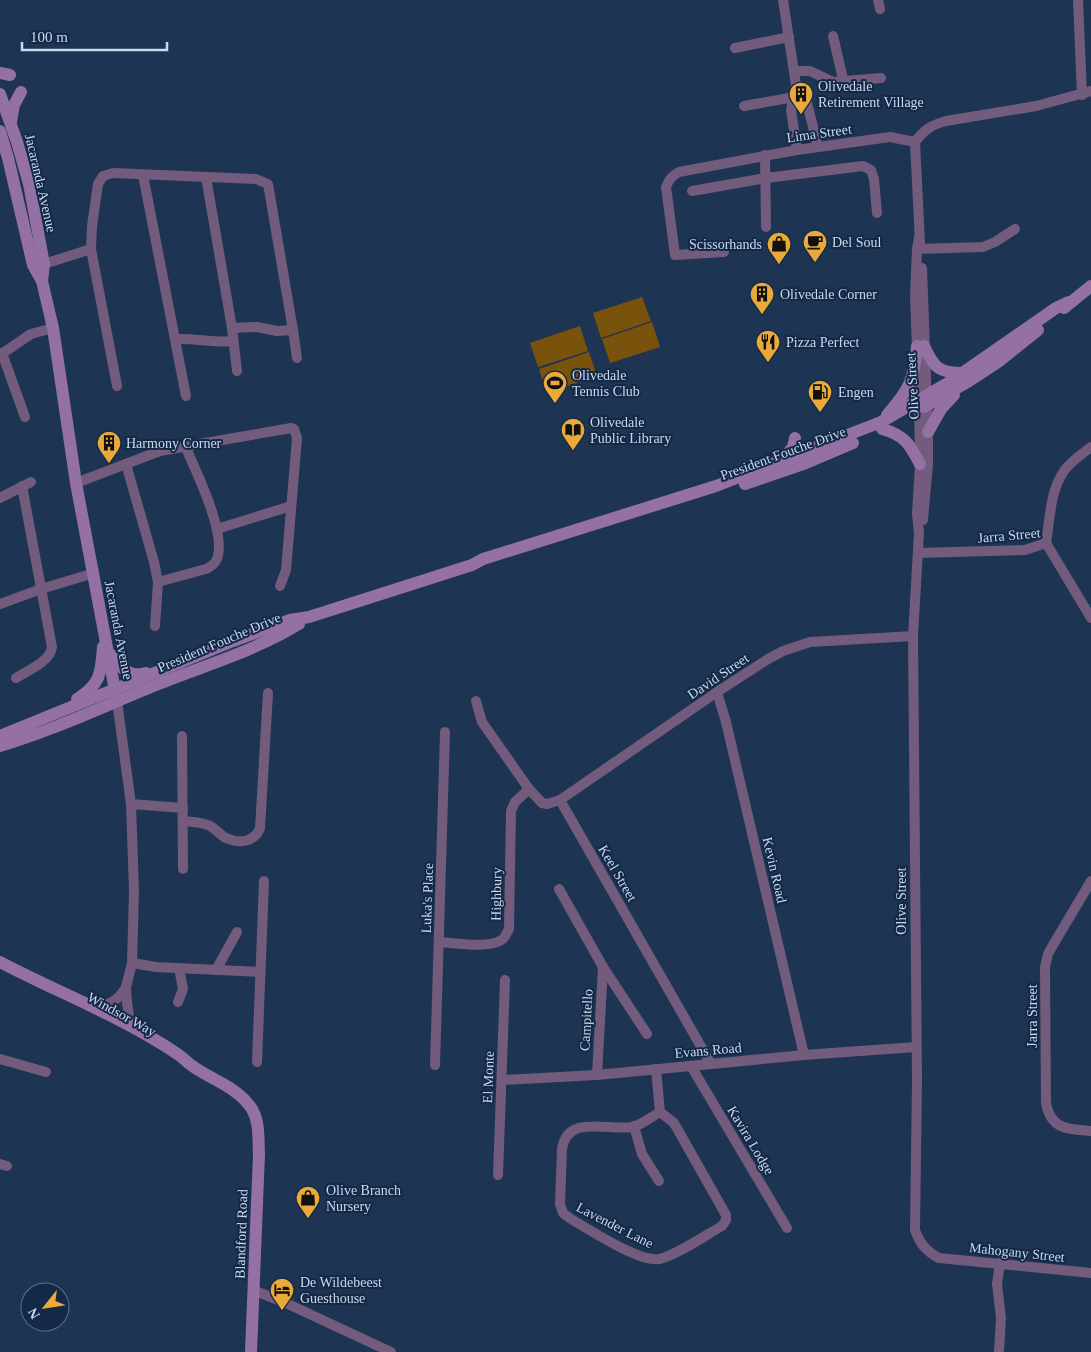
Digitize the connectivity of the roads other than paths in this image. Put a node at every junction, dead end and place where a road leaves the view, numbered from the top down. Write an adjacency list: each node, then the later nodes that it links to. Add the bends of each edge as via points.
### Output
1 (783, 0): 4 (street)
2 (1078, 0): 10 (street)
3 (833, 36): 8 (street)
4 (789, 37): 5 (street); 6 (street)
5 (735, 48)
6 (795, 71): 8 (street, via 810,71 833,82); 12 (street)
7 (881, 78): 8 (street)
8 (844, 82)
9 (21, 92): 14 (street)
10 (1086, 93): 16 (street, via 931,126)
11 (0, 94): 14 (street, Jacaranda Avenue)
12 (798, 96): 13 (street); 17 (street, via 807,103); 18 (street, via 791,110)
13 (744, 106)
14 (11, 122): 30 (street, Jacaranda Avenue, via 29,184)
15 (0, 131): 31 (street, Jacaranda Avenue, via 32,264)
16 (915, 142): 17 (street, Lima Street, via 890,137); 28 (street, Olive Street)
17 (818, 147): 18 (street, Lima Street)
18 (797, 150): 19 (street, Lima Street)
19 (765, 155): 22 (street); 29 (street, Lima Street, via 679,172 668,180 666,187 674,255)
20 (143, 175): 21 (street); 27 (street, via 113,173 100,179); 36 (street)
21 (206, 178): 34 (street); 35 (street, via 256,179 268,184)
22 (766, 178): 23 (street); 24 (street, via 867,167 874,179); 25 (street)
23 (692, 191)
24 (877, 213)
25 (766, 227)
26 (1015, 229): 28 (street, via 983,247)
27 (91, 249): 30 (street); 43 (street)
28 (919, 249): 38 (street, Olive Street)
29 (724, 252)
30 (44, 264): 31 (street, Jacaranda Avenue)
31 (42, 280): 33 (street, Jacaranda Avenue)
32 (1091, 286): 42 (street, President Fouche Drive, via 1056,308)
33 (52, 328): 39 (street, via 31,334); 55 (street, Jacaranda Avenue)
34 (232, 328): 35 (street); 37 (street)
35 (294, 330): 40 (street)
36 (175, 339): 37 (street); 44 (street)
37 (233, 341): 41 (street)
38 (920, 346): 42 (street, via 938,369); 45 (street, Olive Street); 47 (street, via 910,383)
39 (1, 354): 46 (street)
40 (297, 358)
41 (237, 371)
42 (966, 377): 45 (street, President Fouche Drive); 48 (street)
43 (117, 386)
44 (186, 396)
45 (923, 403): 47 (street, President Fouche Drive); 48 (street, Olive Street); 54 (street, Olive Street)
46 (25, 417)
47 (882, 426): 52 (street, President Fouche Drive); 54 (street, via 905,440); 62 (street, President Fouche Drive, via 806,463 719,493 485,564)
48 (928, 432): 59 (street, Olive Street, via 924,515)
49 (795, 438): 52 (street, via 793,447)
50 (185, 446): 53 (street); 57 (street, via 291,428 297,438); 58 (street)
51 (1091, 447): 60 (street, via 1068,466 1058,483)
52 (782, 462): 62 (street, President Fouche Drive)
53 (126, 464): 55 (street); 64 (street)
54 (920, 464): 59 (street, Olive Street)
55 (76, 483): 63 (street, Jacaranda Avenue)
56 (0, 498): 66 (street, via 26,484)
57 (291, 506): 58 (street); 65 (street, via 286,570)
58 (217, 529): 64 (street, via 218,550 213,565)
59 (919, 533): 61 (street, Olive Street)
60 (1046, 543): 61 (street, Jarra Street, via 1025,550); 69 (street, Jarra Street)
61 (918, 553): 72 (street, Olive Street)
62 (475, 564): 68 (street, President Fouche Drive)
63 (94, 573): 66 (street); 71 (street, Jacaranda Avenue)
64 (158, 582): 70 (street)
65 (280, 586)
66 (41, 589): 67 (street); 75 (street, via 52,641 51,652)
67 (0, 604)
68 (310, 618): 74 (street, President Fouche Drive, via 282,623); 78 (street, President Fouche Drive, via 261,644)
69 (1091, 618)
70 (155, 626)
71 (104, 631): 73 (street, Jacaranda Avenue); 80 (street, via 98,681 84,694)
72 (913, 636): 76 (street, David Street, via 797,645 768,659); 109 (street, Olive Street)
73 (108, 652): 74 (street, via 120,668 130,674); 78 (street, Jacaranda Avenue)
74 (165, 668): 78 (street, President Fouche Drive)
75 (16, 678)
76 (717, 692): 86 (street, David Street); 110 (street, Kevin Road)
77 (268, 693): 89 (street, via 258,834 249,840 234,841 212,827)
78 (116, 695): 80 (street, President Fouche Drive); 84 (street, President Fouche Drive, via 38,734); 87 (street, Jacaranda Avenue)
79 (476, 702): 85 (street, via 482,722)
80 (51, 714): 82 (street, President Fouche Drive)
81 (445, 732): 95 (street, Luka's Place)
82 (0, 736)
83 (182, 736): 88 (street)
84 (0, 746)
85 (529, 789): 86 (street, via 547,804); 95 (street, Highbury, via 515,802 511,811 509,929 502,939 490,944)
86 (560, 800): 113 (street, Keel Street)
87 (131, 804): 88 (street); 97 (street, Jacaranda Avenue)
88 (183, 808): 89 (street)
89 (183, 821): 90 (street)
90 (183, 869)
91 (1091, 881): 124 (street, Jarra Street, via 1048,954 1045,977 1048,1112 1051,1119 1064,1127)
92 (264, 882): 101 (street)
93 (559, 889): 98 (street, Campitello)
94 (237, 932): 100 (street)
95 (439, 942): 115 (street, Luka's Place)
96 (0, 962): 103 (street, Windsor Way)
97 (132, 963): 99 (street); 104 (street, Jacaranda Avenue)
98 (603, 967): 108 (street, Campitello); 119 (street, Campitello)
99 (179, 968): 100 (street); 105 (street, via 183,989)
100 (216, 970): 101 (street)
101 (260, 972): 112 (street)
102 (505, 980): 120 (street, El Monte)
103 (41, 984): 106 (street, Windsor Way); 114 (street, Windsor Way, via 53,994 176,1062)
104 (126, 987): 106 (street, via 119,998); 107 (street, Jacaranda Avenue, via 128,1011)
105 (178, 1002)
106 (96, 1009): 107 (street, Windsor Way)
107 (135, 1029): 114 (street, Windsor Way)
108 (647, 1034)
109 (916, 1047): 110 (street, Evans Road); 128 (street, Olive Street, via 918,1153 915,1230 923,1246)
110 (804, 1055): 113 (street, Evans Road)
111 (0, 1059): 118 (street)
112 (257, 1062)
113 (711, 1064): 116 (street, Evans Road)
114 (191, 1065): 122 (street, Windsor Way, via 240,1095)
115 (435, 1065)
116 (691, 1066): 117 (street, Evans Road); 127 (street, Kavira Lodge)
117 (656, 1069): 119 (street, Evans Road); 121 (street)
118 (46, 1072)
119 (597, 1075): 120 (street, Evans Road)
120 (502, 1080): 125 (street, El Monte)
121 (660, 1112): 123 (street, Lavender Lane); 123 (street, Lavender Lane, via 674,1123 726,1215 722,1226 661,1259 638,1256 571,1220 560,1208 562,1148 566,1134 586,1127)
122 (256, 1117): 131 (street, Blandford Road, via 259,1154)
123 (634, 1126): 126 (street, via 642,1154)
124 (1091, 1131)
125 (498, 1175)
126 (659, 1181)
127 (787, 1228)
128 (939, 1258): 129 (street, Mahogany Street)
129 (1000, 1263): 130 (street, Mahogany Street); 134 (street, via 997,1284)
130 (1091, 1274)
131 (254, 1290): 132 (street, Blandford Road); 133 (street)
132 (251, 1352)
133 (391, 1352)
134 (1000, 1352)

